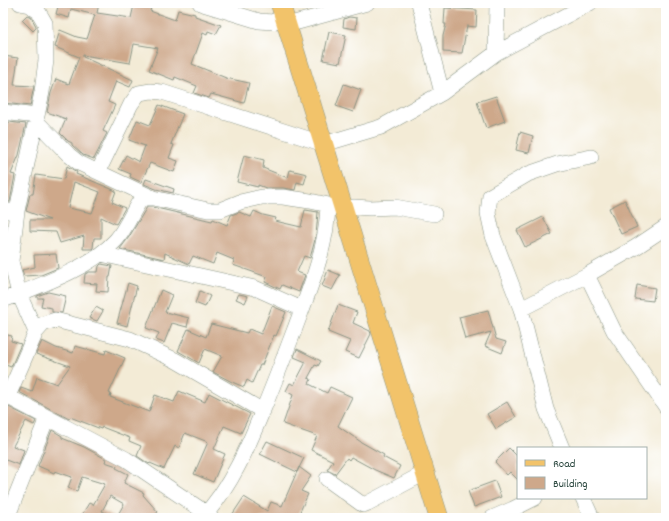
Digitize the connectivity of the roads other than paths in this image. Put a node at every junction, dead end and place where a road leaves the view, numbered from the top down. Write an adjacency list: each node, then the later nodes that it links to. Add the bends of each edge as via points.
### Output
1 (20, 3): 11 (street, via 38,11 45,23 46,60)
2 (200, 3): 7 (street, via 259,21 273,22)
3 (367, 3): 7 (street)
4 (419, 3): 9 (street)
5 (497, 3): 8 (street)
6 (590, 3): 8 (street)
7 (281, 12): 12 (main road)
8 (496, 53): 9 (street)
9 (442, 93): 12 (street, via 381,127)
10 (3, 112): 11 (street)
11 (37, 118): 14 (street, via 69,155); 17 (street)
12 (319, 142): 14 (street, via 162,92 151,91 139,93 131,104); 16 (main road)
13 (591, 157): 25 (street, via 557,164 528,174 490,196 488,213 493,236)
14 (98, 172): 15 (street)
15 (153, 198): 16 (street, via 208,210 220,210 262,197 289,198); 20 (street, via 144,198 139,202 116,241)
16 (335, 206): 18 (street, via 395,207); 24 (street); 32 (main road); 39 (main road)
17 (10, 211): 22 (street, via 10,261)
18 (434, 214)
19 (666, 227): 21 (street)
20 (101, 254): 22 (street, via 74,270); 24 (street, via 255,288)
21 (587, 275): 25 (street); 28 (street, via 614,331)
22 (19, 294): 23 (street); 26 (street)
23 (3, 300)
24 (302, 309): 29 (street)
25 (521, 309): 31 (street, via 546,409)
26 (36, 332): 27 (street); 29 (street, via 43,324 55,320 130,339 175,360)
27 (5, 395): 30 (street)
28 (666, 407)
29 (263, 411): 36 (street, via 247,450)
30 (47, 418): 36 (street, via 126,459); 37 (street)
31 (562, 447)
32 (417, 477): 33 (street, via 363,504); 38 (main road)
33 (327, 479)
34 (533, 499): 40 (street)
35 (583, 499): 41 (street)
36 (206, 516)
37 (7, 518)
38 (429, 518)
39 (438, 518)
40 (492, 518)
41 (592, 518)

